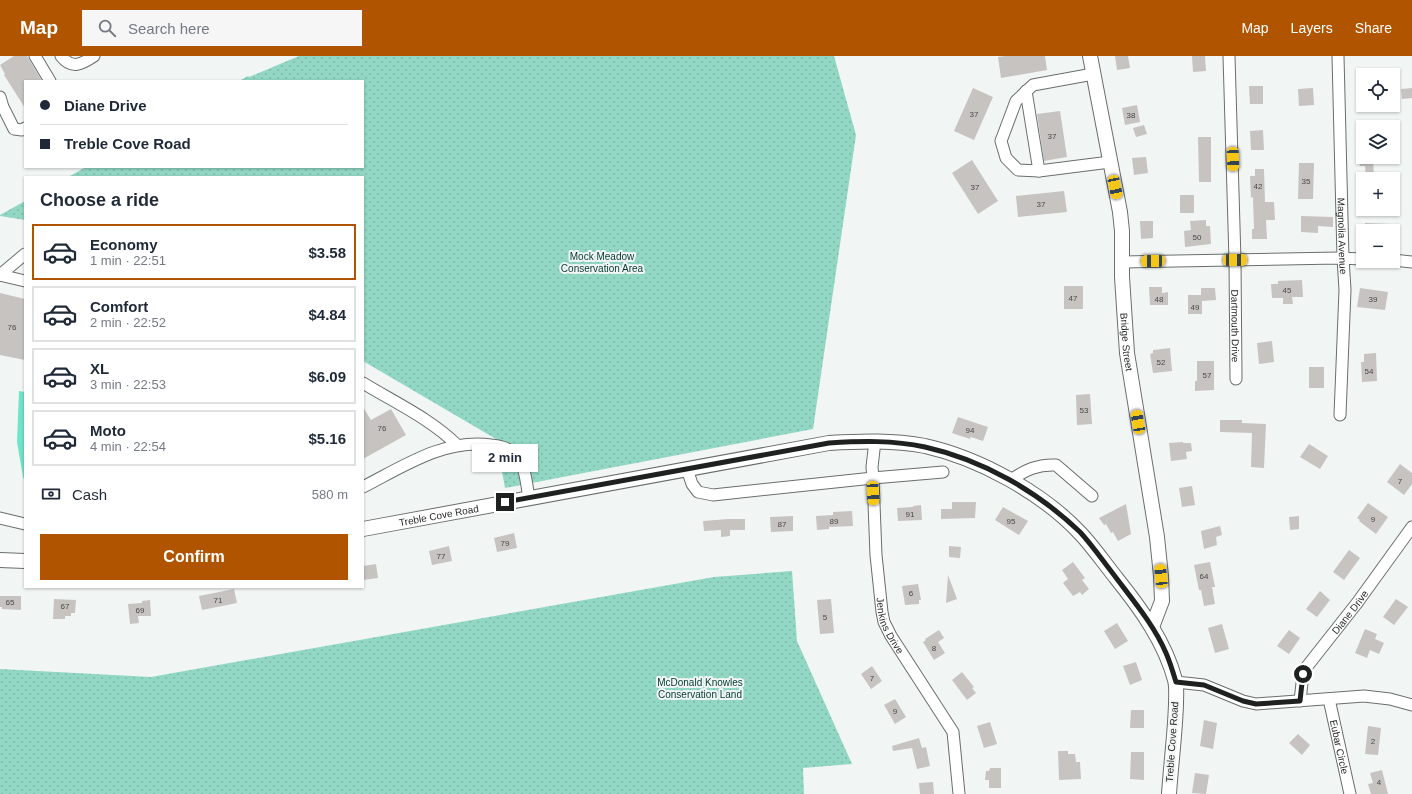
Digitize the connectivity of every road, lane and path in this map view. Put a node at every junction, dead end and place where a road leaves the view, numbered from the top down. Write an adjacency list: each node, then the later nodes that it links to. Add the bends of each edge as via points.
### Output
1 (35, 56): 8 (street)
2 (61, 56): 3 (street, via 69,64 76,65)
3 (94, 56)
4 (1090, 56): 7 (main road, Bridge Street)
5 (1229, 56): 17 (street, Dartmouth Drive)
6 (1338, 56): 15 (street, Magnolia Avenue)
7 (1093, 74): 9 (street, via 1033,85); 12 (main road, Bridge Street)
8 (49, 80)
9 (1026, 91): 13 (street); 13 (street, via 1016,101 1001,141 1006,158 1018,170)
10 (0, 97): 11 (street, via 14,129)
11 (24, 129)
12 (1110, 162): 13 (street); 19 (main road, Bridge Street, via 1120,212)
13 (1039, 170)
14 (24, 255): 21 (street)
15 (1343, 258): 16 (street); 17 (street); 25 (street, Magnolia Avenue, via 1345,290)
16 (1356, 259)
17 (1235, 260): 19 (street); 23 (street, Dartmouth Drive)
18 (1400, 261): 20 (street)
19 (1122, 262): 41 (main road, Bridge Street, via 1127,354 1161,576 1162,601)
20 (1412, 262)
21 (0, 275): 22 (street)
22 (24, 281)
23 (1236, 379)
24 (364, 384): 27 (street, via 431,424)
25 (1340, 415)
26 (875, 441): 28 (main road, Treble Cove Road, via 829,443); 30 (street, Jenkins Drive); 31 (main road, Treble Cove Road, via 925,446 959,456)
27 (457, 445): 32 (street, via 420,458); 34 (street, via 485,444 503,447 514,453 522,464)
28 (687, 469): 30 (street, via 698,492 713,495); 34 (main road, Treble Cove Road)
29 (943, 472): 30 (street)
30 (872, 478): 46 (street, Jenkins Drive, via 876,555 884,622 953,732)
31 (1011, 480): 33 (street, via 1036,466 1056,465); 41 (main road, Treble Cove Road, via 1034,494 1080,533 1134,600)
32 (364, 486)
33 (1092, 496)
34 (529, 498): 38 (main road, Treble Cove Road)
35 (0, 518): 36 (street)
36 (24, 524)
37 (1412, 527): 44 (street, Diane Drive, via 1357,604 1305,669)
38 (364, 529)
39 (0, 560): 40 (main road)
40 (24, 561)
41 (1152, 627): 42 (main road, Treble Cove Road, via 1166,652)
42 (1176, 682): 44 (street, via 1204,685 1256,704); 47 (main road, Treble Cove Road, via 1175,732)
43 (1329, 699): 44 (street); 45 (street, via 1364,696); 48 (street, Eubar Circle)
44 (1300, 701)
45 (1412, 705)
46 (959, 794)
47 (1169, 794)
48 (1350, 794)

